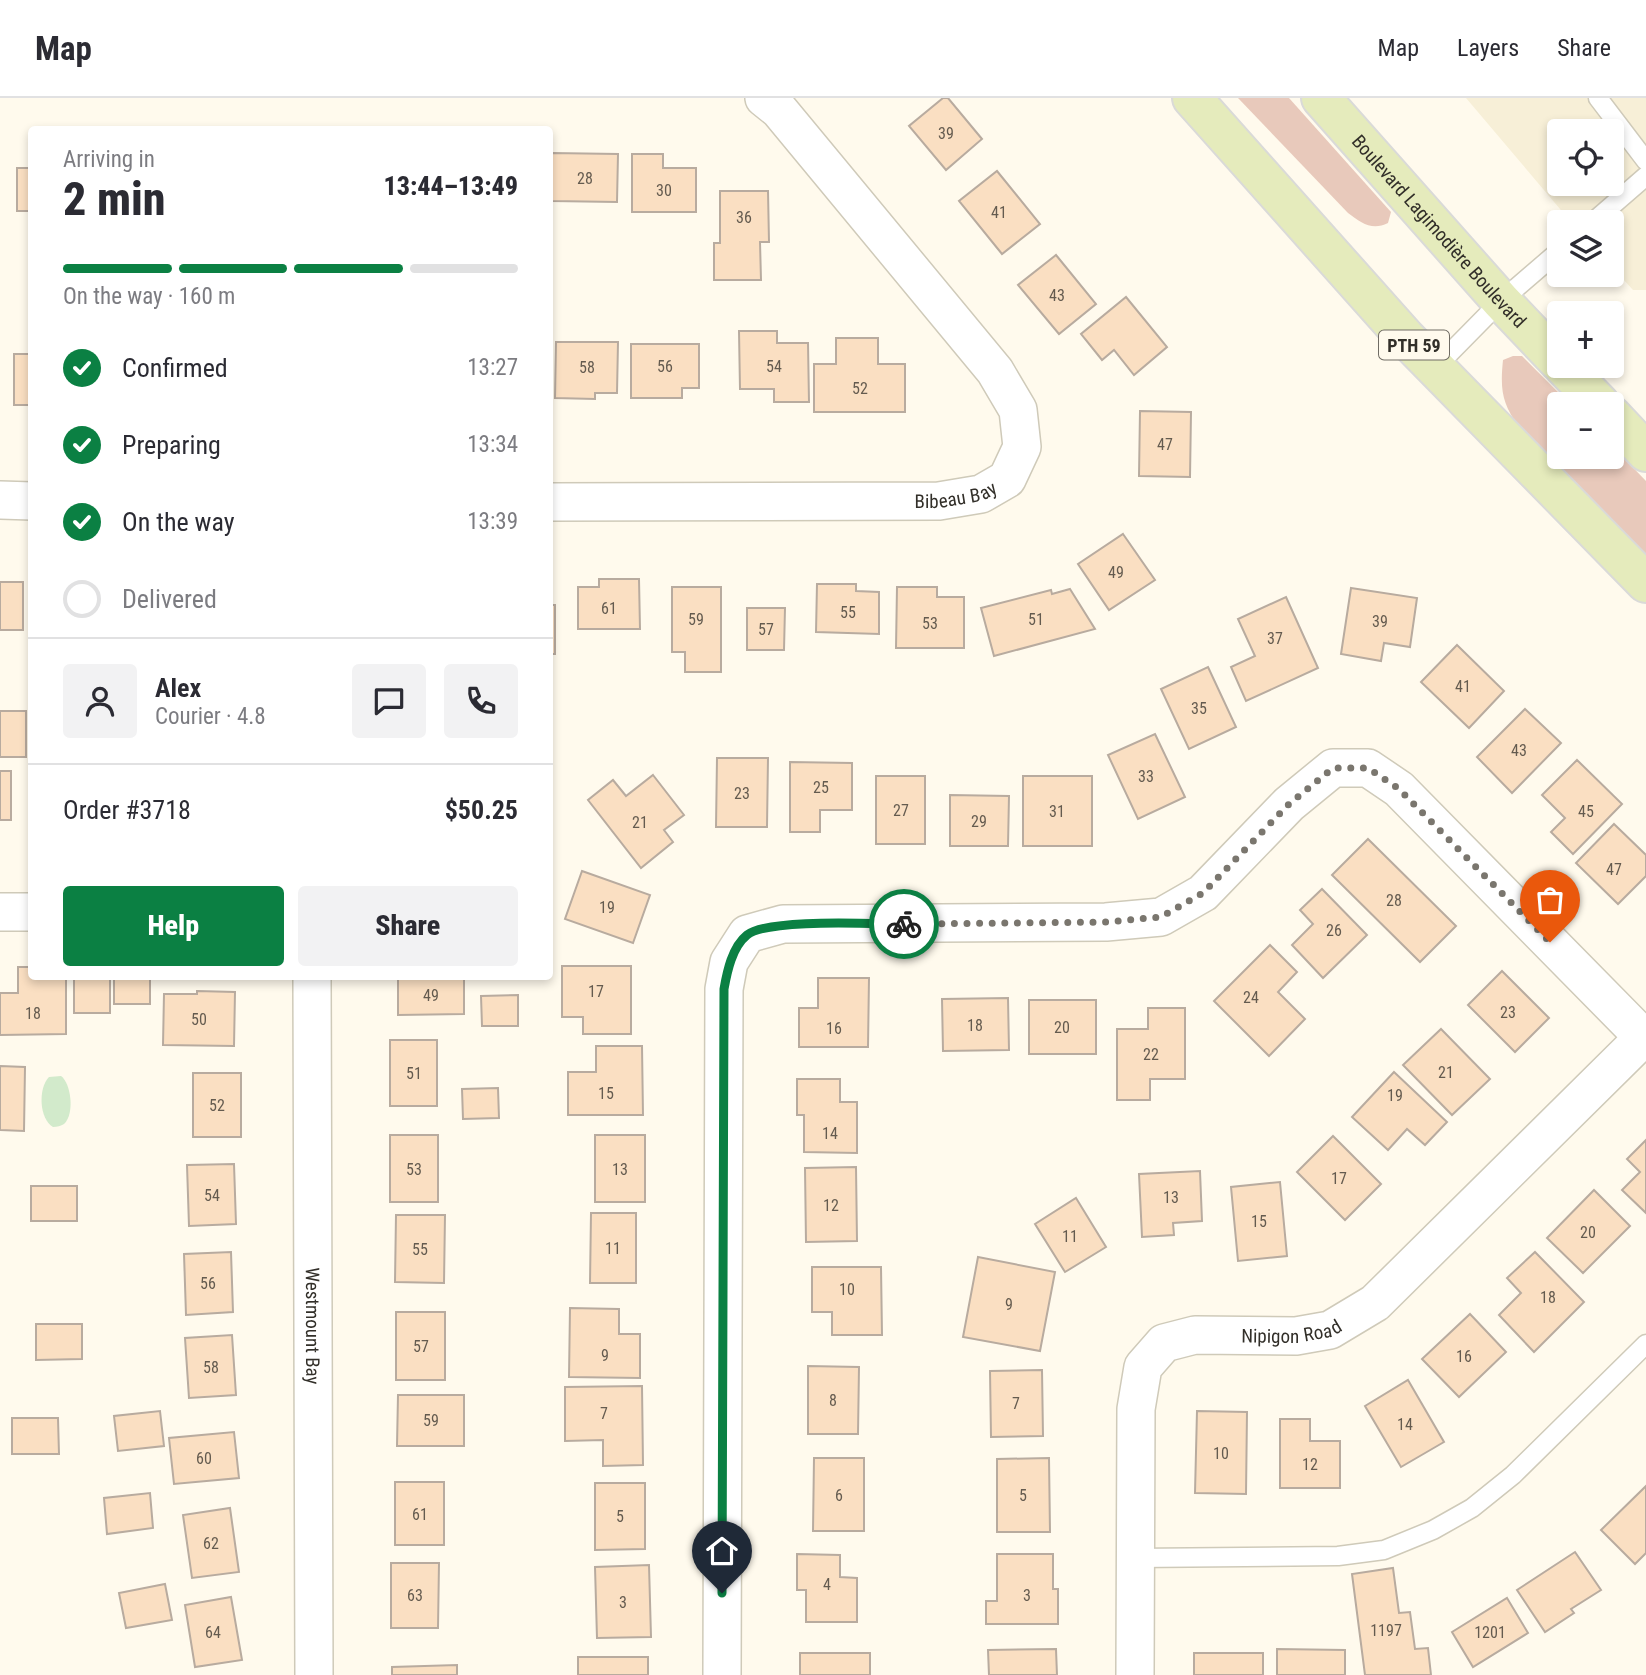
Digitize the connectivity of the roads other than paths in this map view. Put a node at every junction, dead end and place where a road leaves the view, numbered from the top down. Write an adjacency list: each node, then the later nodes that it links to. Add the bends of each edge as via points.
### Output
1 (764, 98): 18 (street, Bibeau Bay, via 779,110 995,371 1018,410 1023,447 1007,479 981,494 939,501)
2 (1192, 98): 11 (main road, PTH 59)
3 (1321, 98): 9 (main road, Boulevard Lagimodière Boulevard)
4 (1598, 98): 5 (lane)
5 (1646, 161)
6 (1646, 176): 7 (lane)
7 (1606, 210)
8 (1547, 261): 9 (lane)
9 (1501, 301): 10 (main road, Boulevard Lagimodière Boulevard); 11 (lane)
10 (1547, 349)
11 (1435, 368): 19 (main road, PTH 59)
12 (1575, 378): 13 (main road)
13 (1588, 392)
14 (1624, 429): 15 (main road)
15 (1646, 452)
16 (0, 500): 17 (street)
17 (28, 500)
18 (553, 502)
19 (1646, 583)
20 (0, 912): 21 (street)
21 (28, 912)
22 (313, 980): 26 (street, Westmount Bay)
23 (1645, 1039): 25 (street, Nipigon Road, via 1375,1303 1330,1330 1296,1336 1195,1335 1164,1343 1143,1367 1136,1409); 27 (street, via 1399,789 1368,768 1333,768 1289,804 1203,893 1161,917 1106,922 783,924 747,934 729,962 724,989)
24 (1646, 1344): 25 (lane, via 1513,1475 1472,1508 1433,1530 1384,1550 1338,1556)
25 (1135, 1558): 28 (street, Nipigon Road)
26 (314, 1675)
27 (722, 1675)
28 (1135, 1675)

